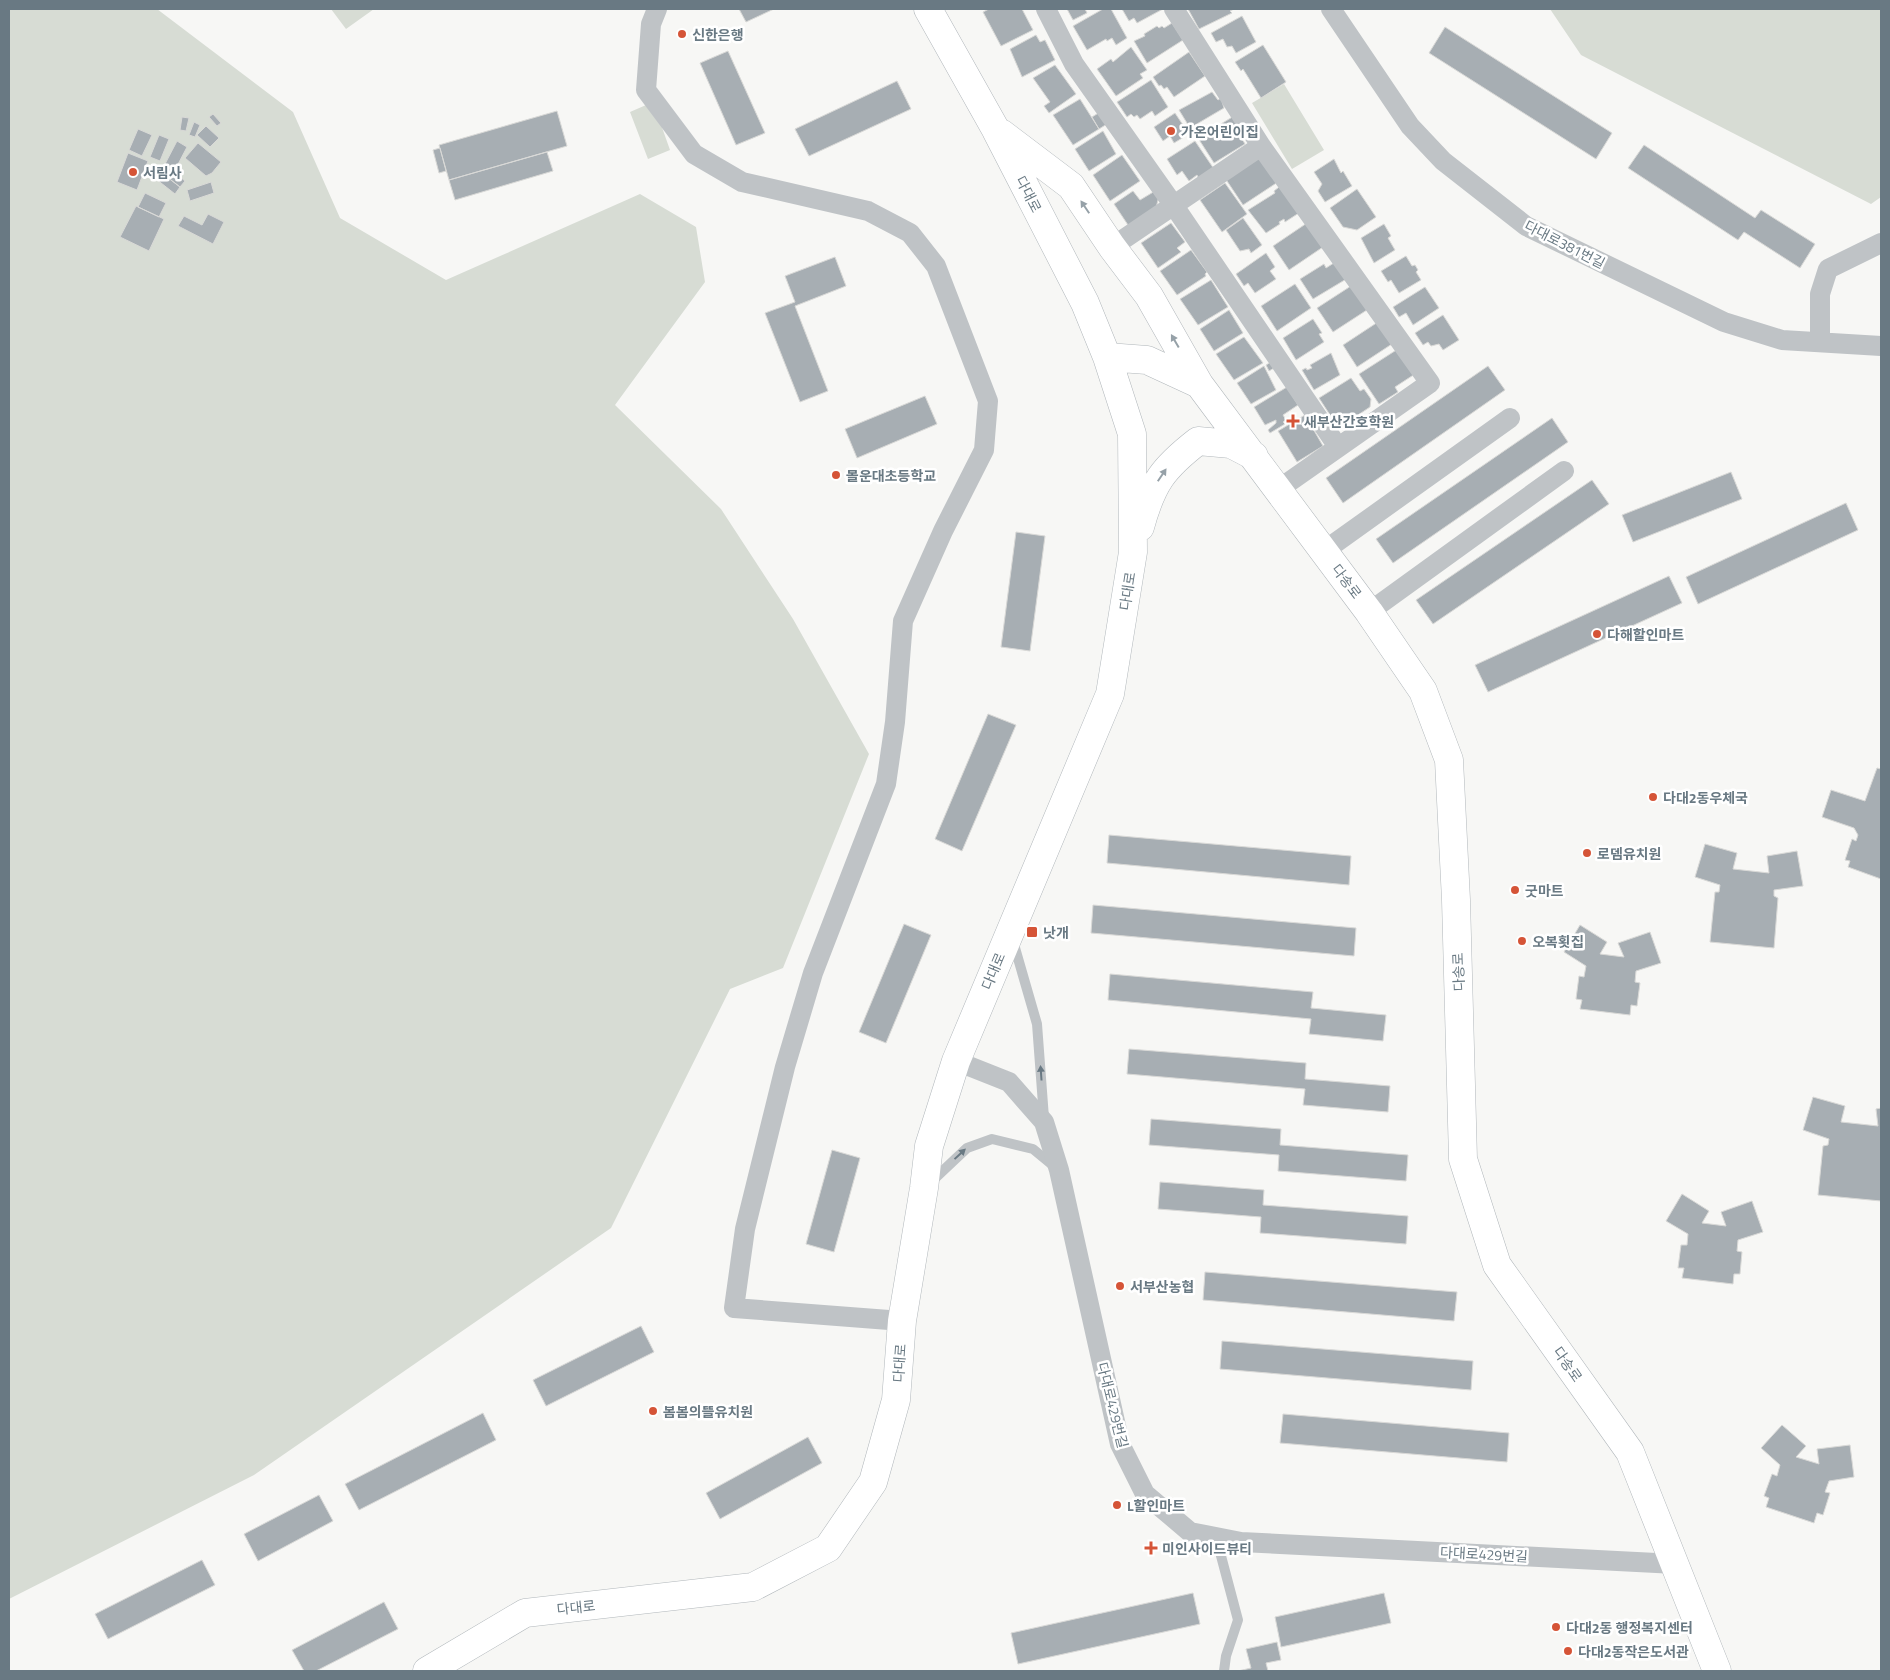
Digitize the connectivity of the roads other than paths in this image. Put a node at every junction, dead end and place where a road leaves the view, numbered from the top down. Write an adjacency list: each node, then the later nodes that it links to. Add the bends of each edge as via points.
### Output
1 (657, 9): 28 (street, via 651,24 646,90 694,154 742,182 868,211 910,233 936,266 988,401 984,450 903,621 886,784 812,973 745,1228 734,1308)
2 (928, 9): 6 (main road, 다대로)
3 (1046, 9): 8 (street, via 1074,64)
4 (1174, 9): 7 (street)
5 (1331, 9): 11 (street, 다대로381번길, via 1410,126 1443,161 1526,226 1724,322 1782,340)
6 (996, 130): 10 (main road, one-way to 6, via 1071,186); 13 (main road, 다대로, via 1085,303)
7 (1261, 146): 8 (street); 16 (street, via 1430,383)
8 (1174, 205): 10 (street); 16 (street)
9 (1881, 243): 11 (street, via 1828,269 1820,294)
10 (1112, 247): 14 (main road, one-way to 10, via 1149,296)
11 (1820, 342): 12 (street, 다대로381번길)
12 (1881, 346)
13 (1107, 357): 14 (main road, 다송로, via 1147,360); 21 (main road, 다대로, via 1132,434)
14 (1199, 384): 17 (main road, 다송로)
15 (1510, 418): 20 (street)
16 (1338, 447): 19 (street)
17 (1254, 456): 19 (main road, 다송로); 21 (main road, one-way to 17, via 1148,496 1171,462 1198,441 1231,444)
18 (1564, 471): 22 (street)
19 (1278, 489): 20 (main road, 다송로)
20 (1324, 551): 22 (main road, 다송로)
21 (1133, 552): 23 (main road, 다대로, via 1110,694)
22 (1369, 612): 30 (main road, 다송로, via 1423,691 1449,760 1463,1159 1496,1265 1630,1452)
23 (1010, 930): 24 (main road, 다대로); 25 (lane, one-way to 23, via 1037,1024)
24 (956, 1061): 25 (street, 다대로429번길, via 1009,1082); 27 (main road, 다대로, via 929,1146)
25 (1044, 1122): 26 (street, 다대로429번길)
26 (1059, 1170): 27 (lane, one-way to 26, via 967,1148 992,1139 1033,1149); 29 (street, 다대로429번길, via 1120,1444 1145,1494 1190,1532)
27 (924, 1188): 28 (main road, 다대로)
28 (902, 1321): 31 (main road, 다대로, via 896,1400 873,1482 828,1548 753,1587 525,1613)
29 (1216, 1537): 30 (street, 다대로429번길, via 1241,1542); 32 (lane, via 1238,1620)
30 (1676, 1564): 33 (main road, 다송로)
31 (427, 1671)
32 (1224, 1671)
33 (1717, 1671)

